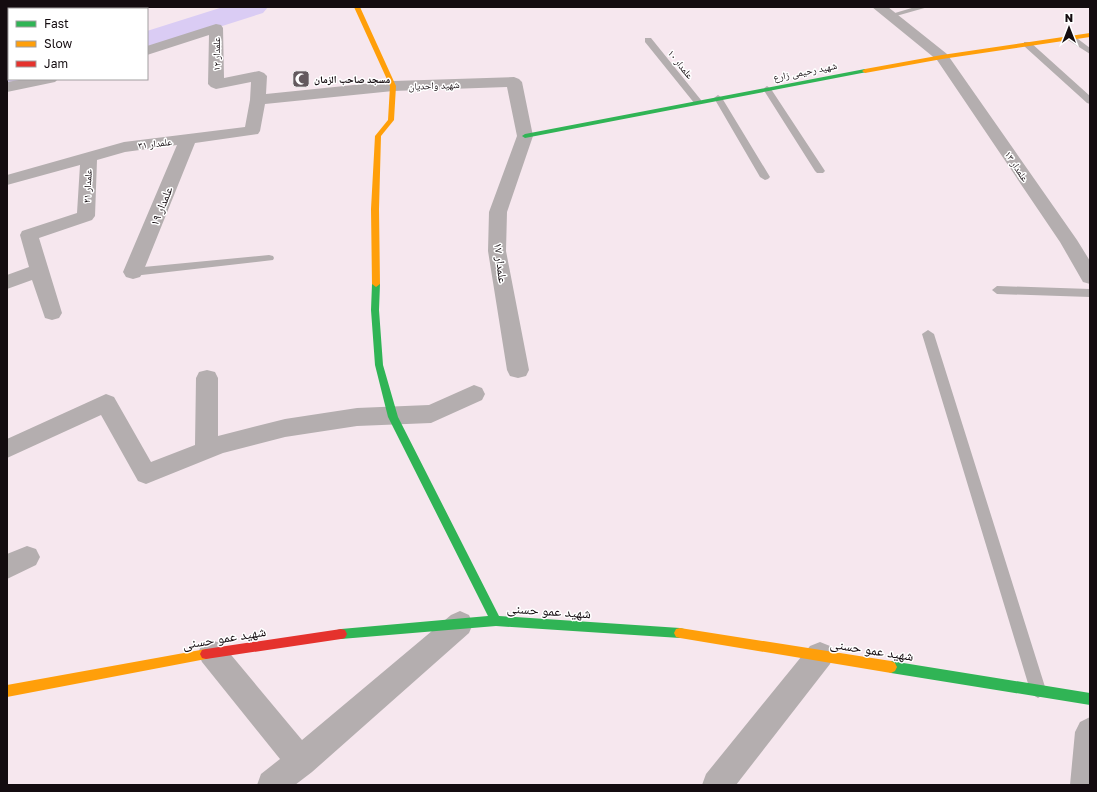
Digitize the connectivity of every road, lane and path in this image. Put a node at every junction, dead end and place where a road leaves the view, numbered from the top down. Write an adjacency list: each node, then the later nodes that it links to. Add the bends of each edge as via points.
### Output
1 (357, 7): 13 (street)
2 (924, 7): 3 (lane)
3 (884, 12): 10 (street, علمدار ۱۳)
4 (1090, 35): 5 (street, شهید رحیمی زارع)
5 (1071, 38): 7 (street, شهید رحیمی زارع); 9 (lane)
6 (648, 40): 19 (lane, علمدار ۱۰)
7 (1027, 44): 10 (street, شهید رحیمی زارع); 18 (lane)
8 (148, 51): 11 (street, علمدار ۱۲, via 216,28 216,84)
9 (1090, 52)
10 (942, 57): 15 (street, شهید رحیمی زارع); 29 (street, علمدار ۱۳, via 1068,240)
11 (259, 76): 17 (street, علمدار ۳۱)
12 (45, 80): 14 (street)
13 (393, 86): 17 (street, شهید واحدیان); 20 (street, شهید واحدیان, via 514,82); 38 (street, via 391,120 378,136 375,210 375,310 379,365)
14 (7, 88)
15 (767, 89): 16 (street, شهید رحیمی زارع); 23 (lane)
16 (718, 98): 19 (street, شهید رحیمی زارع); 24 (lane)
17 (258, 100): 21 (street, علمدار ۳۱, via 252,131)
18 (1090, 101)
19 (698, 102): 20 (street, شهید رحیمی زارع)
20 (525, 136): 35 (street, علمدار ۱۷, via 498,212 497,251)
21 (188, 139): 22 (street, علمدار ۳۱, via 124,147); 28 (street, علمدار ۱۹)
22 (89, 157): 25 (street, علمدار ۳۱); 27 (street, علمدار ۲۱, via 86,216 29,235)
23 (820, 171)
24 (765, 177)
25 (7, 180)
26 (269, 258): 28 (lane)
27 (39, 270): 30 (street); 33 (street)
28 (133, 272)
29 (1090, 277)
30 (7, 282)
31 (997, 290): 32 (lane)
32 (1090, 293)
33 (52, 313)
34 (928, 334): 45 (lane)
35 (518, 370)
36 (207, 378): 40 (street)
37 (474, 394): 38 (street, via 430,414)
38 (393, 416): 40 (street, via 357,416 285,428 219,445); 41 (street)
39 (7, 450): 40 (street, via 106,404 146,474)
40 (206, 451)
41 (496, 620): 42 (street, شهید عمو حسنی); 44 (street, شهید عمو حسنی, via 683,632)
42 (460, 624): 43 (street, شهید عمو حسنی, via 345,632); 49 (street)
43 (212, 653): 46 (street, شهید عمو حسنی); 49 (street)
44 (820, 655): 45 (street, شهید عمو حسنی); 51 (street)
45 (1038, 690): 47 (street, شهید عمو حسنی)
46 (7, 691)
47 (1090, 699)
48 (1090, 732): 52 (street)
49 (301, 761): 50 (street)
50 (272, 785)
51 (717, 785)
52 (1085, 785)

